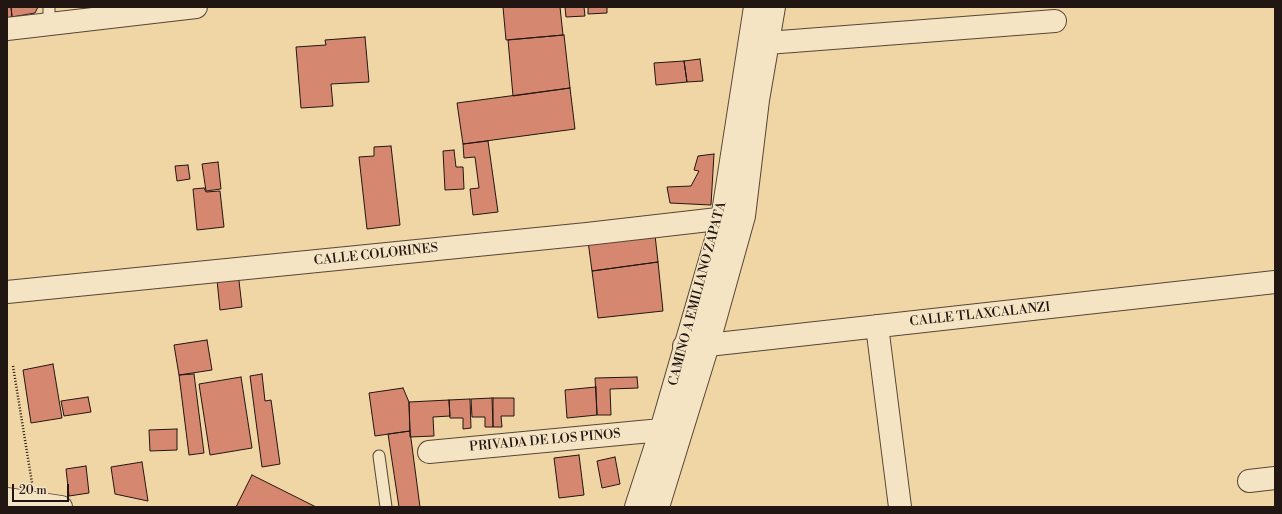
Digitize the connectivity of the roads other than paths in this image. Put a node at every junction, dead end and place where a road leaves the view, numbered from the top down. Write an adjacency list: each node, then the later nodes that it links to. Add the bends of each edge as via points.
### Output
1 (196, 7): 4 (street)
2 (755, 7): 9 (street, CAMINO A EMILIANO ZAPATA)
3 (774, 7): 7 (street, CAMINO A EMILIANO ZAPATA)
4 (49, 16): 6 (street)
5 (1055, 21): 7 (street)
6 (7, 29)
7 (767, 43): 8 (street, CAMINO A EMILIANO ZAPATA)
8 (744, 216): 9 (street, CALLE COLORINES); 13 (street, CAMINO A EMILIANO ZAPATA)
9 (722, 219): 11 (street, CALLE COLORINES); 14 (street, CAMINO A EMILIANO ZAPATA)
10 (1275, 282): 12 (street, CALLE TLAXCALANZI)
11 (7, 292)
12 (877, 326): 13 (street, CALLE TLAXCALANZI); 25 (street)
13 (708, 345): 14 (street, CALLE TLAXCALANZI); 24 (street, CAMINO A EMILIANO ZAPATA)
14 (684, 346): 15 (street, CAMINO A EMILIANO ZAPATA)
15 (661, 430): 16 (street, PRIVADA DE LOS PINOS); 23 (street, CAMINO A EMILIANO ZAPATA)
16 (429, 452)
17 (378, 456): 22 (lane)
18 (1275, 478): 19 (street)
19 (1249, 481)
20 (7, 499): 21 (street)
21 (61, 507)
22 (386, 507)
23 (636, 507)
24 (658, 507)
25 (900, 507)

